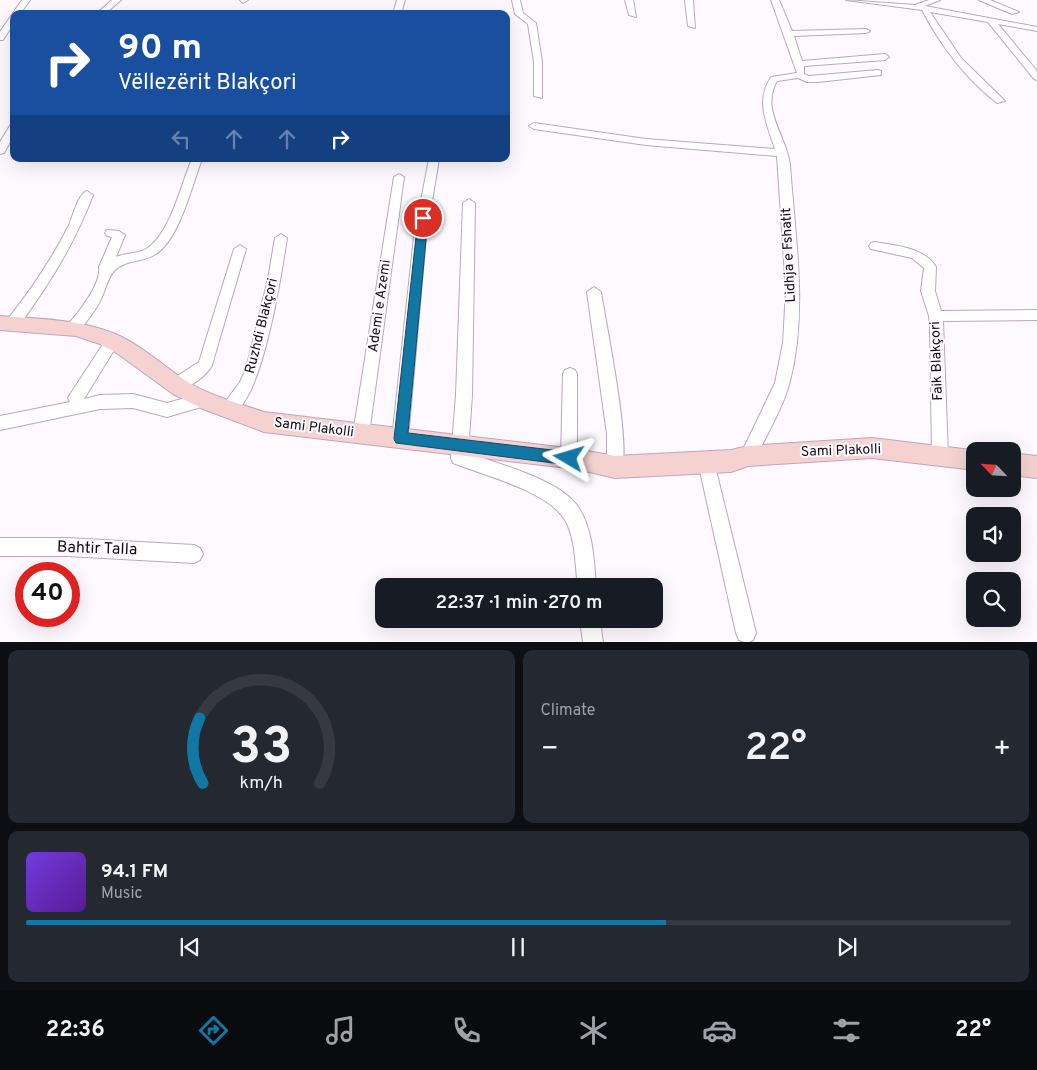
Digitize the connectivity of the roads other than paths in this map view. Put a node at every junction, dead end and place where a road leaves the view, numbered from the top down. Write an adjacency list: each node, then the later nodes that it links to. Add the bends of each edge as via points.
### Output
1 (116, 0): 10 (street)
2 (516, 0): 24 (street, via 519,14 532,23)
3 (630, 0): 12 (street)
4 (689, 0): 15 (street)
5 (776, 0): 18 (street)
6 (850, 0): 9 (street)
7 (936, 0): 9 (street)
8 (983, 0): 11 (street)
9 (920, 8): 13 (street); 25 (street, via 980,86)
10 (105, 10)
11 (1015, 12)
12 (632, 15)
13 (990, 21): 16 (street); 23 (street)
14 (10, 23): 19 (street)
15 (692, 26)
16 (1037, 29)
17 (866, 31): 18 (street)
18 (790, 34): 21 (street)
19 (0, 38)
20 (885, 57): 21 (street, Lidhja e Fshatit)
21 (801, 70): 22 (street, Lidhja e Fshatit, via 807,79); 29 (street, Lidhja e Fshatit, via 774,79 768,89 767,111)
22 (878, 73)
23 (1037, 77)
24 (539, 96)
25 (1000, 101)
26 (534, 126): 29 (street, via 646,142)
27 (10, 133): 28 (street)
28 (0, 151)
29 (781, 153): 55 (street, Lidhja e Fshatit, via 793,291 790,343 782,384)
30 (195, 162): 39 (street, via 165,238 153,250 144,255 124,257)
31 (433, 162): 53 (street, via 420,236)
32 (399, 177): 52 (street, Ademi e Azemi)
33 (87, 195): 43 (street, Sami Plakolli, via 76,222 30,302)
34 (469, 203): 54 (street)
35 (111, 233): 39 (street, via 119,234 104,266)
36 (281, 238): 50 (street, Ruzhdi Blakçori, via 253,368 246,386)
37 (875, 246): 42 (street, Faik Blakçori, via 911,253 925,261 930,267 928,291)
38 (240, 249): 47 (street, via 205,365)
39 (106, 272): 44 (street, via 88,311)
40 (594, 292): 61 (street, via 615,434)
41 (1037, 315): 42 (street)
42 (936, 316): 56 (street, Faik Blakçori)
43 (6, 324): 44 (street, Sami Plakolli)
44 (72, 329): 45 (street, Sami Plakolli)
45 (112, 342): 47 (street, Sami Plakolli); 49 (street, via 76,398)
46 (570, 374): 57 (street)
47 (176, 386): 48 (street, Sami Plakolli)
48 (203, 400): 49 (street, via 167,410 119,400); 50 (street, Sami Plakolli)
49 (80, 406): 51 (street)
50 (228, 409): 52 (street, Sami Plakolli, via 264,422)
51 (0, 423)
52 (361, 434): 53 (street, Sami Plakolli)
53 (400, 439): 54 (street, Sami Plakolli)
54 (460, 446): 57 (street, Sami Plakolli); 65 (street, via 459,458 528,485 569,510 581,538)
55 (748, 456): 56 (street, Sami Plakolli, via 872,448); 59 (street, Sami Plakolli, via 731,461)
56 (940, 456): 58 (street, Sami Plakolli)
57 (569, 458): 61 (street, Sami Plakolli)
58 (966, 459)
59 (706, 462): 61 (street, Sami Plakolli); 67 (street)
60 (1021, 465): 62 (street)
61 (614, 466)
62 (1037, 467)
63 (0, 547): 64 (street, Bahtir Talla)
64 (194, 554)
65 (585, 578)
66 (591, 628): 68 (street)
67 (746, 633)
68 (593, 642)

